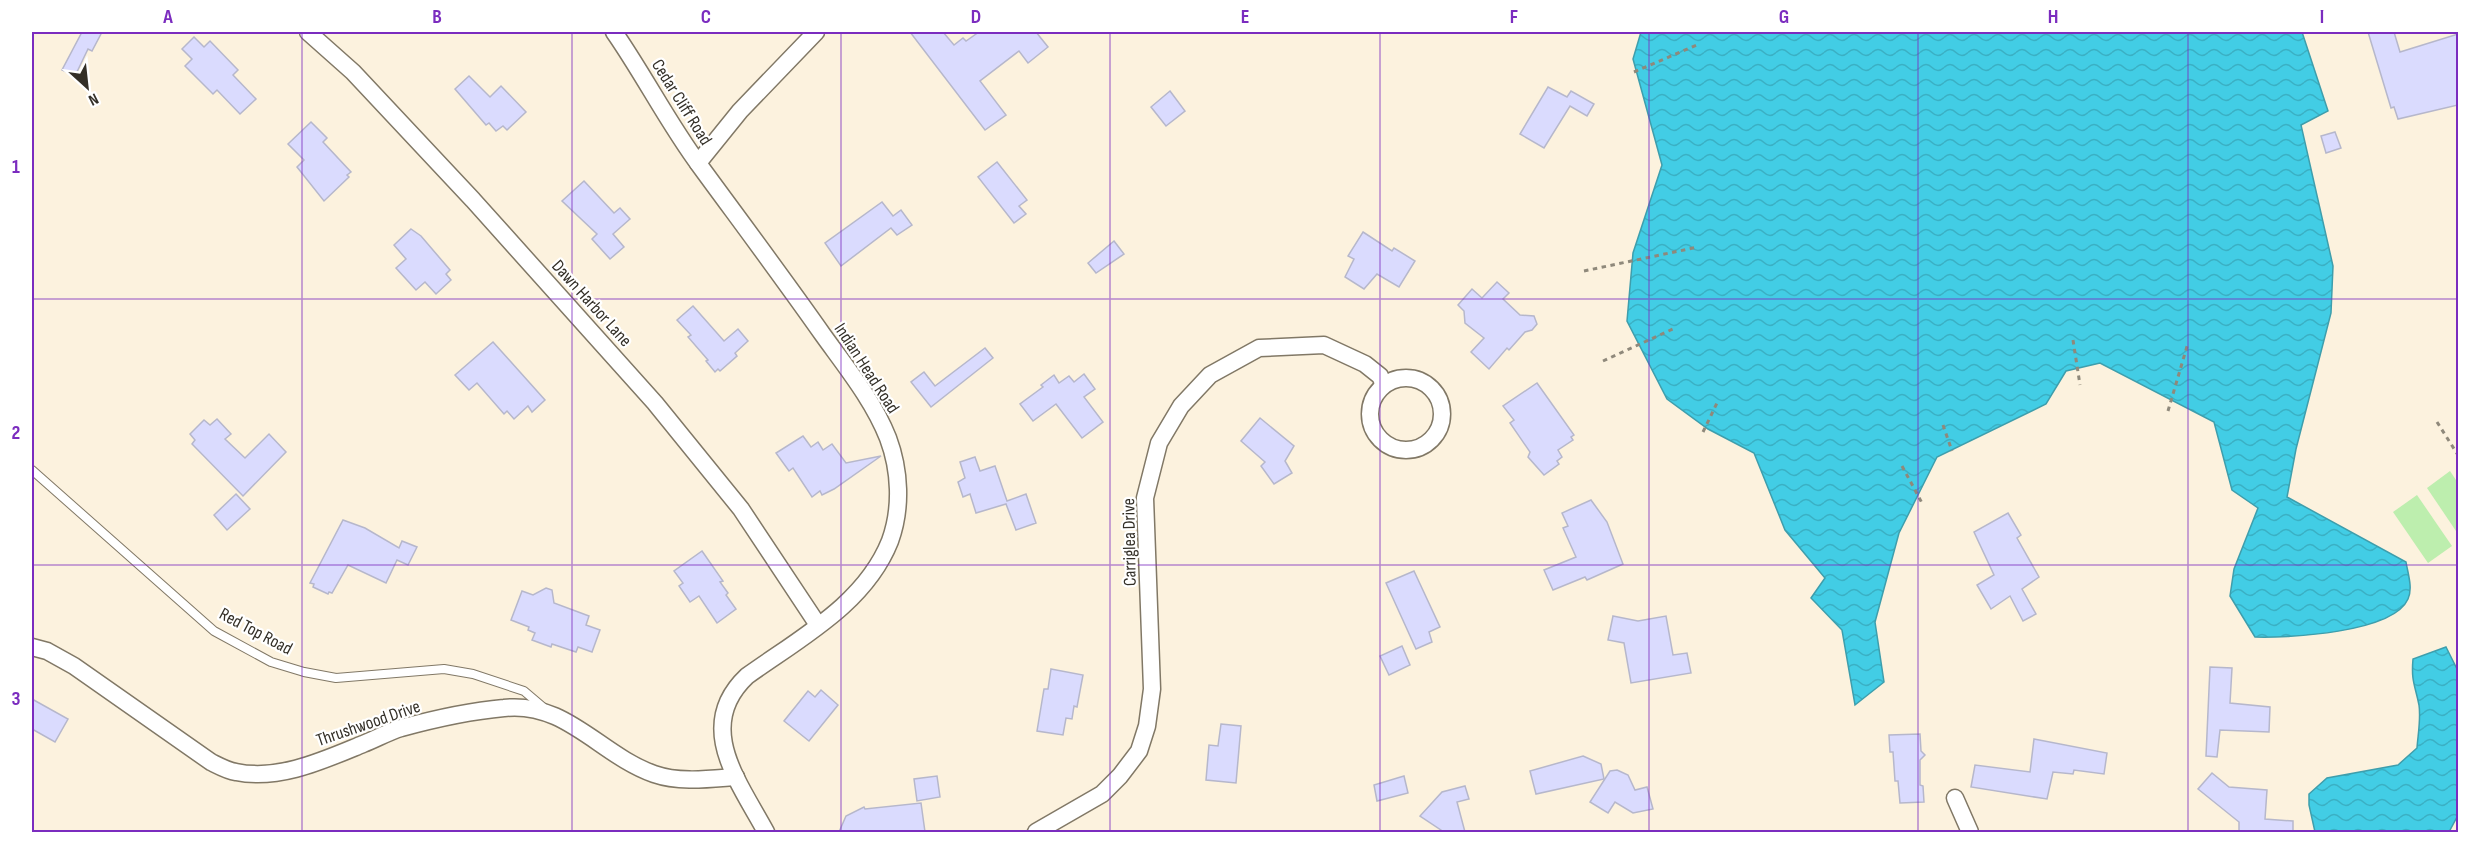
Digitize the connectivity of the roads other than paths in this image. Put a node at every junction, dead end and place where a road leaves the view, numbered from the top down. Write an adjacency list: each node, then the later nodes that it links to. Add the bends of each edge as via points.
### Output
1 (308, 32): 7 (street, Dawn Harbor Lane, via 352,72 473,200 655,403 741,508)
2 (614, 32): 4 (street, Cedar Cliff Road)
3 (816, 32): 4 (street, via 740,111)
4 (698, 163): 7 (street, Indian Head Road, via 861,387 888,439 897,471 895,520 878,565 863,588)
5 (1384, 385): 5 (street, via 1373,398 1369,414 1373,430 1383,443 1398,450 1414,450 1429,443 1439,431 1443,415 1440,399 1430,386 1415,378 1399,378); 13 (street, Carriglea Drive, via 1380,376 1365,364 1324,345 1259,348 1210,375 1181,406 1159,443 1145,498 1152,689 1139,751 1102,794)
6 (32, 470): 9 (lane, Red Top Road, via 214,631 271,662 336,678 444,669 473,674 524,691)
7 (818, 625): 10 (street, Indian Head Road, via 736,686 721,720 722,742)
8 (32, 647): 9 (street, Thrushwood Drive, via 74,666 211,762 233,772 270,774 296,769 399,729 432,721 524,706)
9 (547, 711): 10 (street, Thrushwood Drive, via 654,774 672,778)
10 (736, 777): 12 (street, Indian Head Road)
11 (1955, 798): 14 (street)
12 (766, 832)
13 (1036, 832)
14 (1971, 832)

